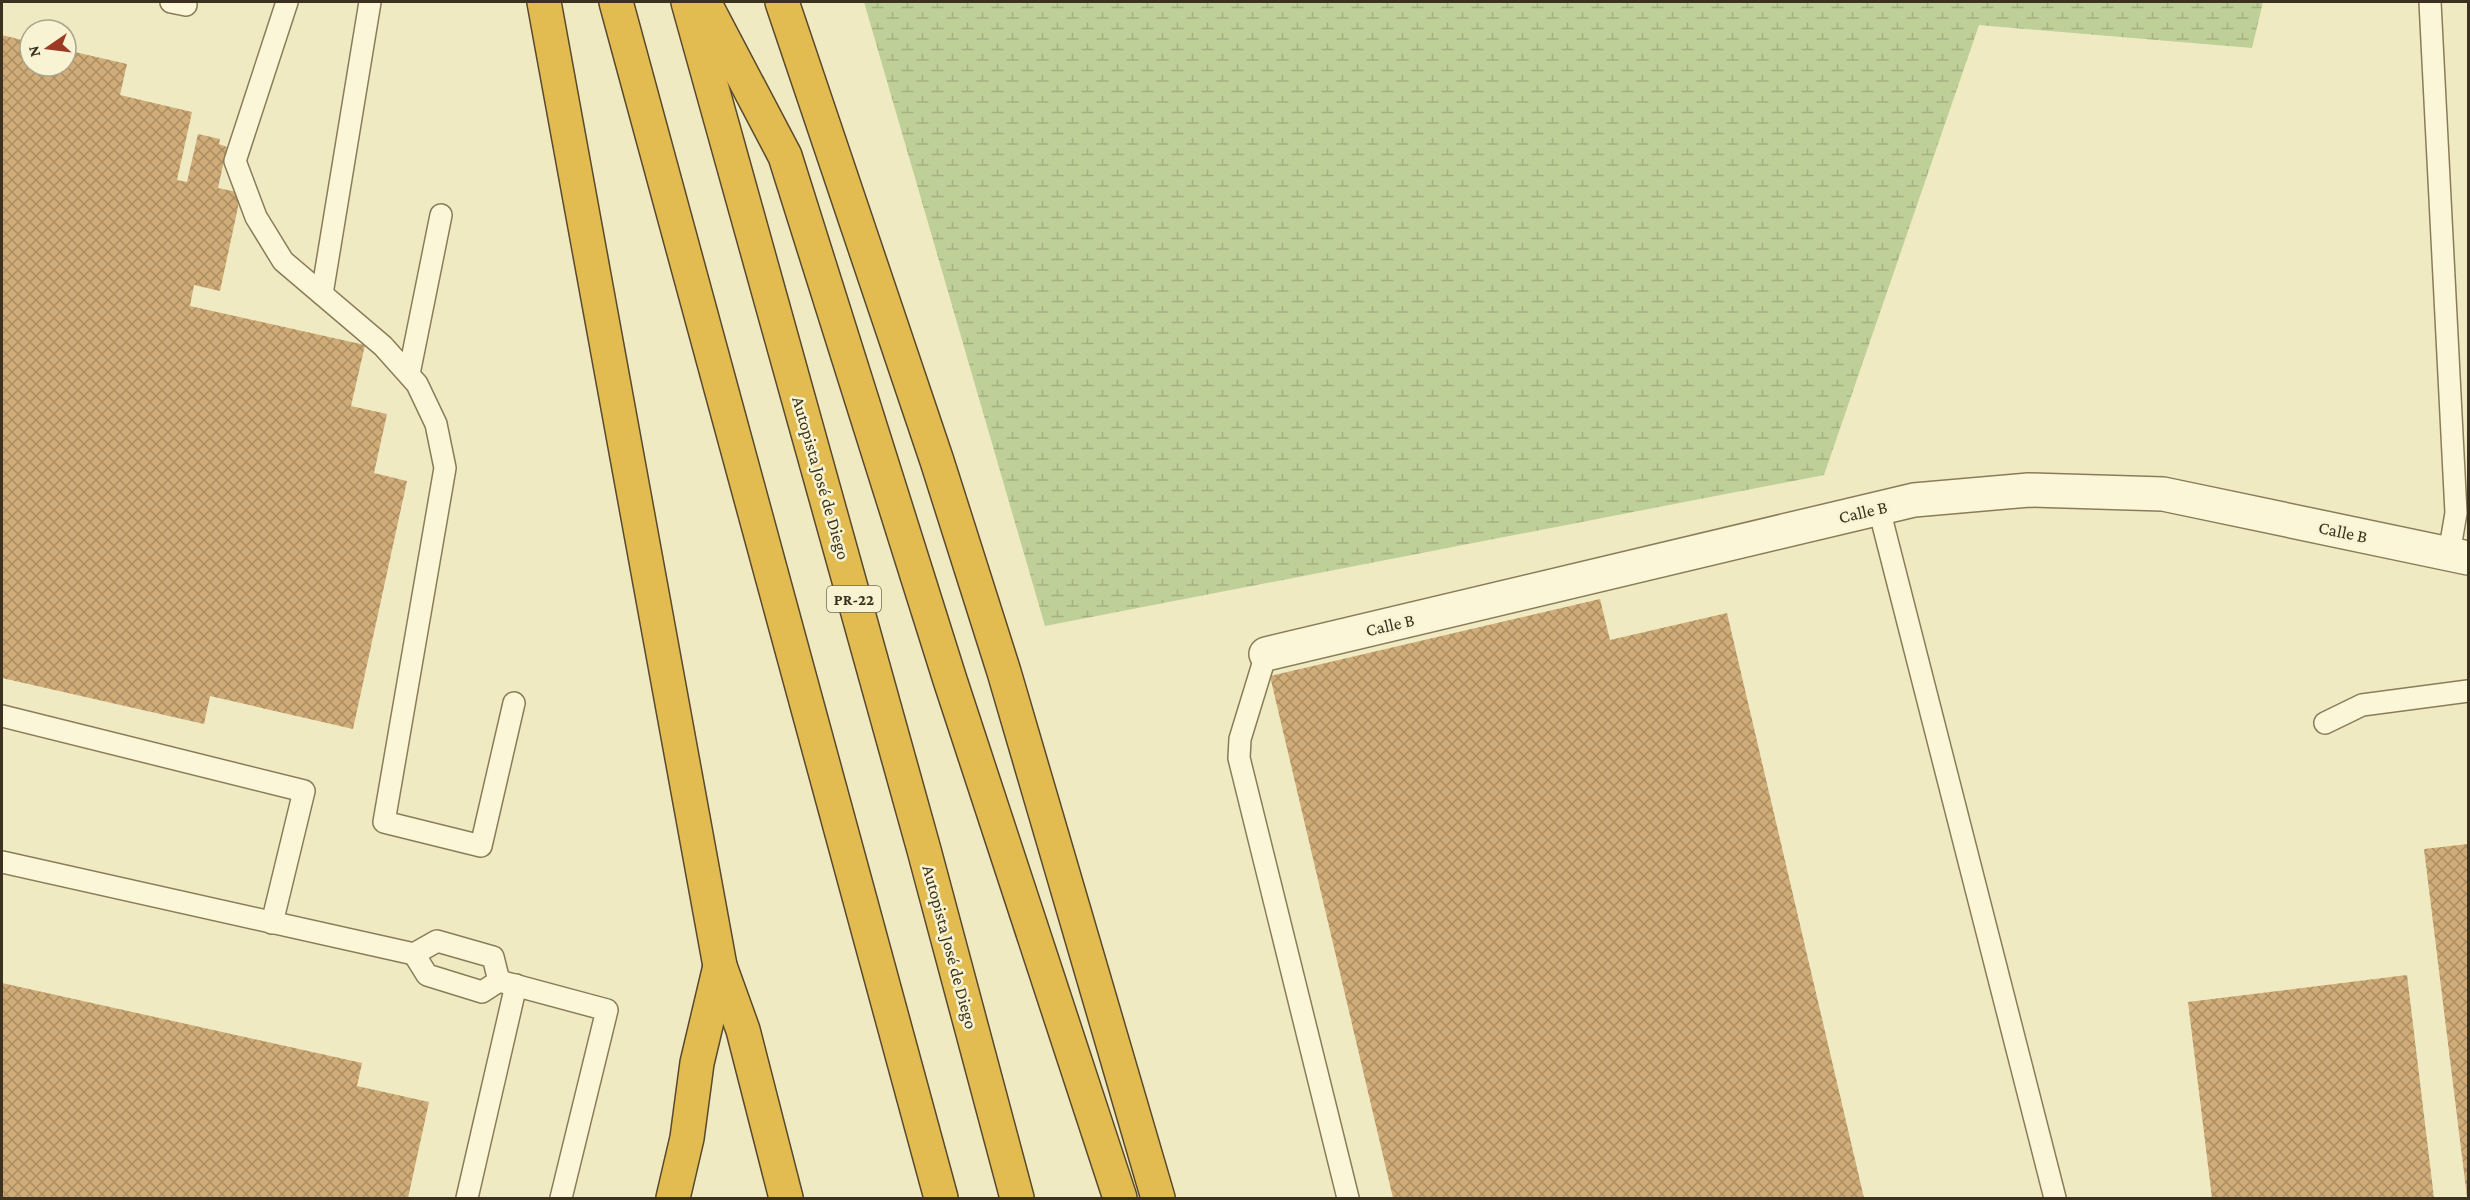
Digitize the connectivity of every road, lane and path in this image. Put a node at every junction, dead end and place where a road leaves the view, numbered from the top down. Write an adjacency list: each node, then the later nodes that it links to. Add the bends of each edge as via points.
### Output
1 (286, 2): 10 (lane, via 235,161 256,218 283,261)
2 (370, 2): 10 (lane)
3 (544, 2): 22 (highway)
4 (616, 2): 24 (highway)
5 (688, 2): 31 (highway, Autopista José de Diego / PR-22)
6 (704, 2): 32 (highway, via 785,156 950,680)
7 (782, 2): 33 (highway, via 937,461 1000,661)
8 (2430, 2): 13 (lane)
9 (441, 215): 11 (lane)
10 (322, 294): 11 (lane, via 383,346)
11 (409, 374): 16 (lane, via 436,424 446,468 384,822 481,846)
12 (1879, 509): 13 (street, Calle B, via 1914,500 2029,490 2163,494); 14 (street, Calle B); 35 (lane)
13 (2459, 556)
14 (1266, 654): 34 (lane, via 1240,739 1239,758)
15 (2469, 691): 18 (lane, via 2362,705)
16 (514, 703)
17 (2, 716): 20 (lane, via 304,791)
18 (2325, 723)
19 (2, 862): 20 (lane)
20 (272, 922): 21 (lane)
21 (414, 954): 23 (lane, via 428,975 482,992); 23 (lane, via 437,941 475,951 493,957)
22 (720, 966): 27 (highway, via 697,1063 687,1138); 28 (highway, via 743,1030)
23 (507, 983): 25 (lane); 26 (lane, via 607,1010)
24 (909, 1079): 29 (highway); 30 (highway)
25 (467, 1198)
26 (561, 1198)
27 (673, 1198)
28 (786, 1198)
29 (919, 1198)
30 (942, 1198)
31 (1017, 1198)
32 (1120, 1198)
33 (1158, 1198)
34 (1348, 1198)
35 (2055, 1198)

